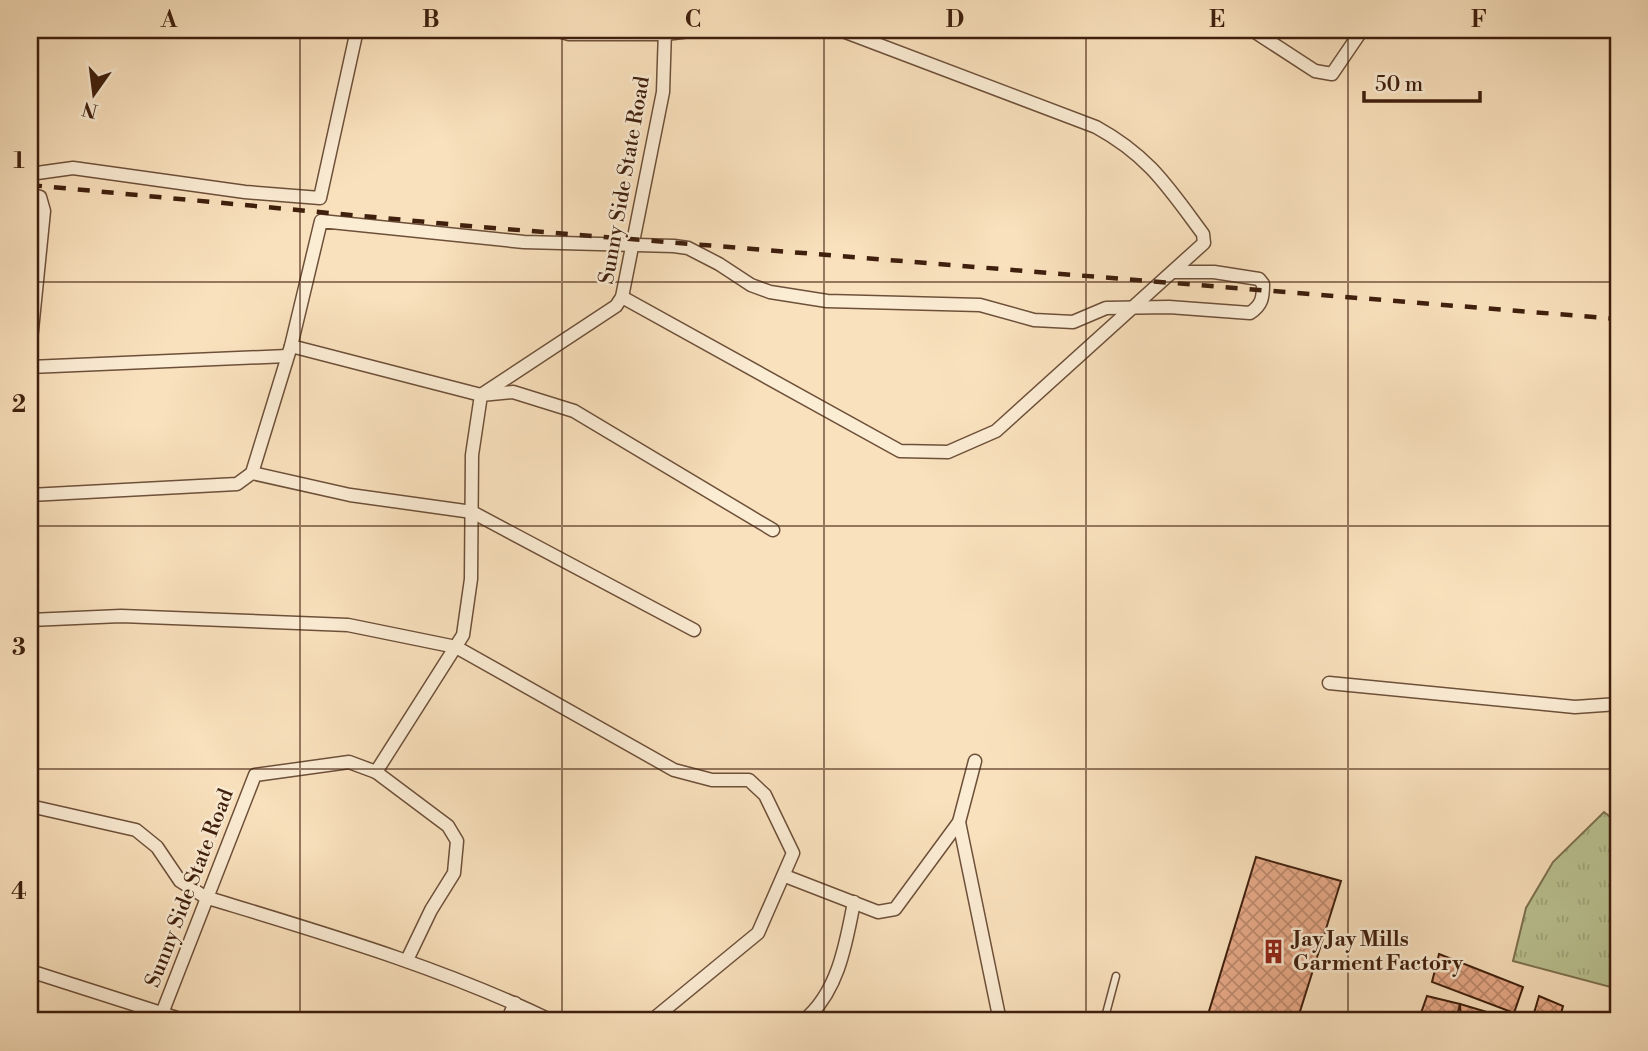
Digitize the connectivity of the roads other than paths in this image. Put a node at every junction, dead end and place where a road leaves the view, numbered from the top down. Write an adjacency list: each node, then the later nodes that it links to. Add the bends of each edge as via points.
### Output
1 (357, 30): 8 (street, via 320,198 73,168)
2 (555, 30): 7 (street, via 569,34)
3 (699, 30): 7 (street)
4 (840, 30): 11 (street, via 1096,127 1126,143 1155,168 1203,234 1204,243)
5 (1252, 30): 6 (street, via 1315,71 1332,74)
6 (1362, 30)
7 (665, 32): 10 (street, Sunny Side State Road, via 663,92)
8 (30, 174)
9 (30, 194): 14 (street, via 40,197 44,211)
10 (633, 246): 12 (street, Sunny Side State Road); 13 (street, via 688,248 751,285 827,301 980,305 1034,320 1073,322 1106,308); 15 (street, via 524,242 321,221)
11 (1174, 272): 13 (street); 13 (street, via 1259,279 1263,298 1250,313)
12 (622, 297): 13 (street, via 900,451 948,452 996,432); 17 (street, Sunny Side State Road, via 616,306)
13 (1135, 307)
14 (30, 350)
15 (289, 351): 16 (street); 17 (street); 18 (street)
16 (30, 367)
17 (481, 395): 20 (street, via 472,455); 21 (street, via 513,392 574,411)
18 (252, 473): 19 (street, via 237,484); 20 (street, via 350,495)
19 (30, 495)
20 (472, 512): 23 (street); 24 (street, via 471,579 463,635)
21 (773, 530)
22 (30, 620): 24 (street, via 121,616 348,625)
23 (694, 630)
24 (456, 647): 28 (street); 31 (street, via 674,770 712,780 750,780 765,795 793,853)
25 (1329, 683): 26 (street, via 1575,707)
26 (1618, 704)
27 (975, 761): 30 (street)
28 (376, 772): 32 (street, Sunny Side State Road, via 349,762 255,775 215,883); 34 (street, via 449,826 457,841 454,873)
29 (30, 806): 32 (street, via 136,830 157,847 180,881)
30 (959, 822): 33 (street, via 895,909 878,912); 39 (street)
31 (785, 876): 33 (street); 43 (street, via 758,933)
32 (205, 897): 34 (street); 38 (street, Sunny Side State Road)
33 (854, 902): 44 (street, via 846,943 827,995)
34 (407, 960): 37 (street)
35 (30, 971): 38 (street)
36 (1116, 975): 46 (lane)
37 (515, 1003): 41 (street); 42 (street)
38 (160, 1018): 40 (street)
39 (999, 1020): 45 (street)
40 (186, 1021)
41 (507, 1021)
42 (552, 1021)
43 (651, 1021)
44 (803, 1021)
45 (950, 1021)
46 (1104, 1021)

